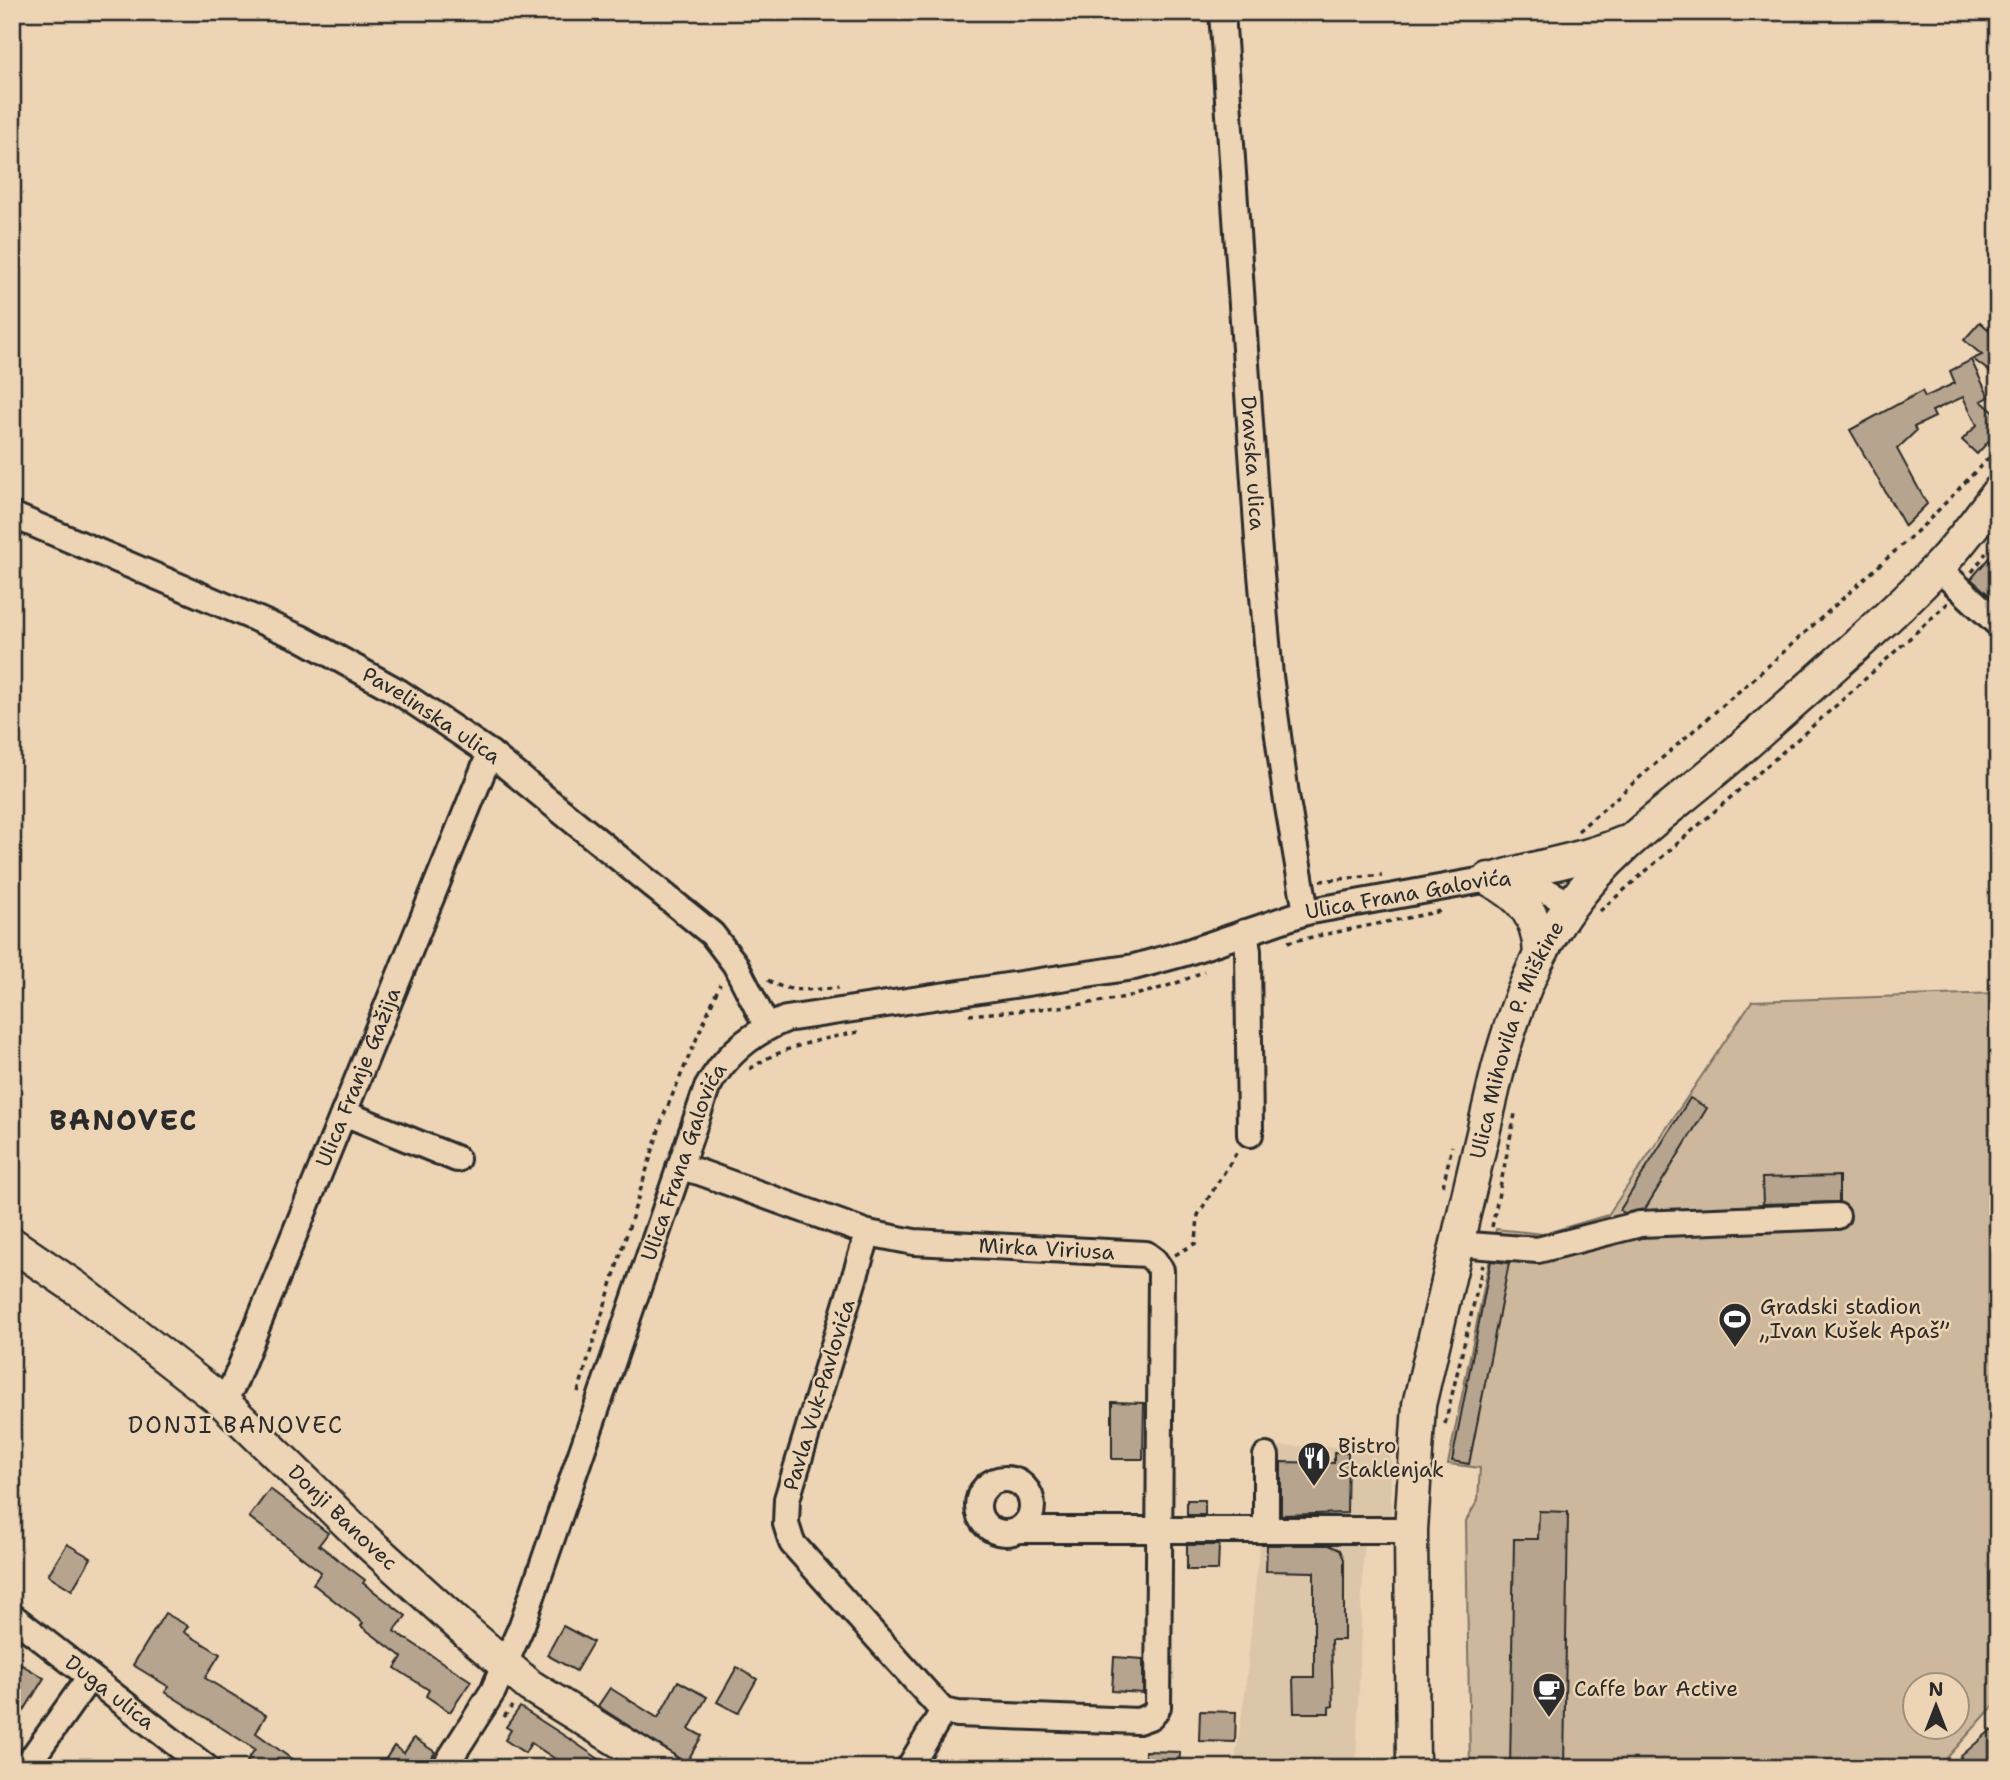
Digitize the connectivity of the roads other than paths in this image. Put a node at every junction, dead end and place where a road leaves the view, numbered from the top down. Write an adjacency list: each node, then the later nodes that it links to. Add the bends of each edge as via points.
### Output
1 (1222, 12): 10 (street, Dravska ulica, via 1269,676)
2 (1998, 492): 4 (main road, Ulica Mihovila P. Miškine, via 1968,533)
3 (12, 515): 6 (street, Pavelinska ulica, via 301,638 399,692)
4 (1949, 578): 5 (street); 7 (main road, Ulica Mihovila P. Miškine, via 1860,642 1729,759)
5 (1998, 624)
6 (490, 753): 13 (street, Pavelinska ulica, via 712,934 735,964); 14 (street, Ulica Franje Gažija)
7 (1628, 841): 8 (main road); 9 (main road, Ulica Mihovila P. Miškine, via 1595,875)
8 (1494, 878): 9 (street, Ulica Frana Galovića, via 1530,883); 10 (street, Ulica Frana Galovića); 12 (main road, via 1530,912)
9 (1585, 909): 12 (main road, Ulica Mihovila P. Miškine)
10 (1306, 912): 11 (street, Ulica Frana Galovića)
11 (1245, 932): 13 (street, Ulica Frana Galovića, via 1134,967 805,1014); 15 (street)
12 (1540, 954): 21 (main road, Ulica Mihovila P. Miškine, via 1511,1023)
13 (767, 1027): 17 (street, Ulica Frana Galovića, via 738,1047 713,1077)
14 (344, 1114): 16 (street); 22 (street, Ulica Franje Gažija)
15 (1250, 1134)
16 (457, 1159)
17 (679, 1167): 19 (street, Mirka Viriusa); 29 (street, Ulica Frana Galovića)
18 (1837, 1216): 21 (street, via 1640,1224 1538,1250)
19 (868, 1233): 24 (street, Mirka Viriusa, via 959,1246 1146,1254 1154,1260 1161,1270); 31 (street, Pavla Vuk-Pavlovića, via 787,1499 786,1524 792,1543)
20 (12, 1244): 22 (main road, Donji Banovec)
21 (1456, 1244): 27 (main road, Ulica Mihovila P. Miškine, via 1419,1405)
22 (223, 1402): 29 (main road, Donji Banovec, via 364,1539)
23 (1266, 1456): 25 (street)
24 (1160, 1528): 25 (street); 26 (street); 31 (street, Mirka Viriusa, via 1158,1707 1152,1716 1138,1721)
25 (1266, 1529): 27 (street)
26 (1018, 1530)
27 (1411, 1530): 37 (main road, Ulica Mihovila P. Miškine)
28 (12, 1616): 30 (street, Duga ulica)
29 (505, 1665): 34 (street, Ulica Frana Galovića); 35 (main road, Donji Banovec, via 579,1718)
30 (89, 1678): 32 (street); 33 (street, Duga ulica)
31 (943, 1711): 36 (street)
32 (25, 1768)
33 (207, 1768)
34 (444, 1768)
35 (663, 1768)
36 (909, 1768)
37 (1413, 1768)

